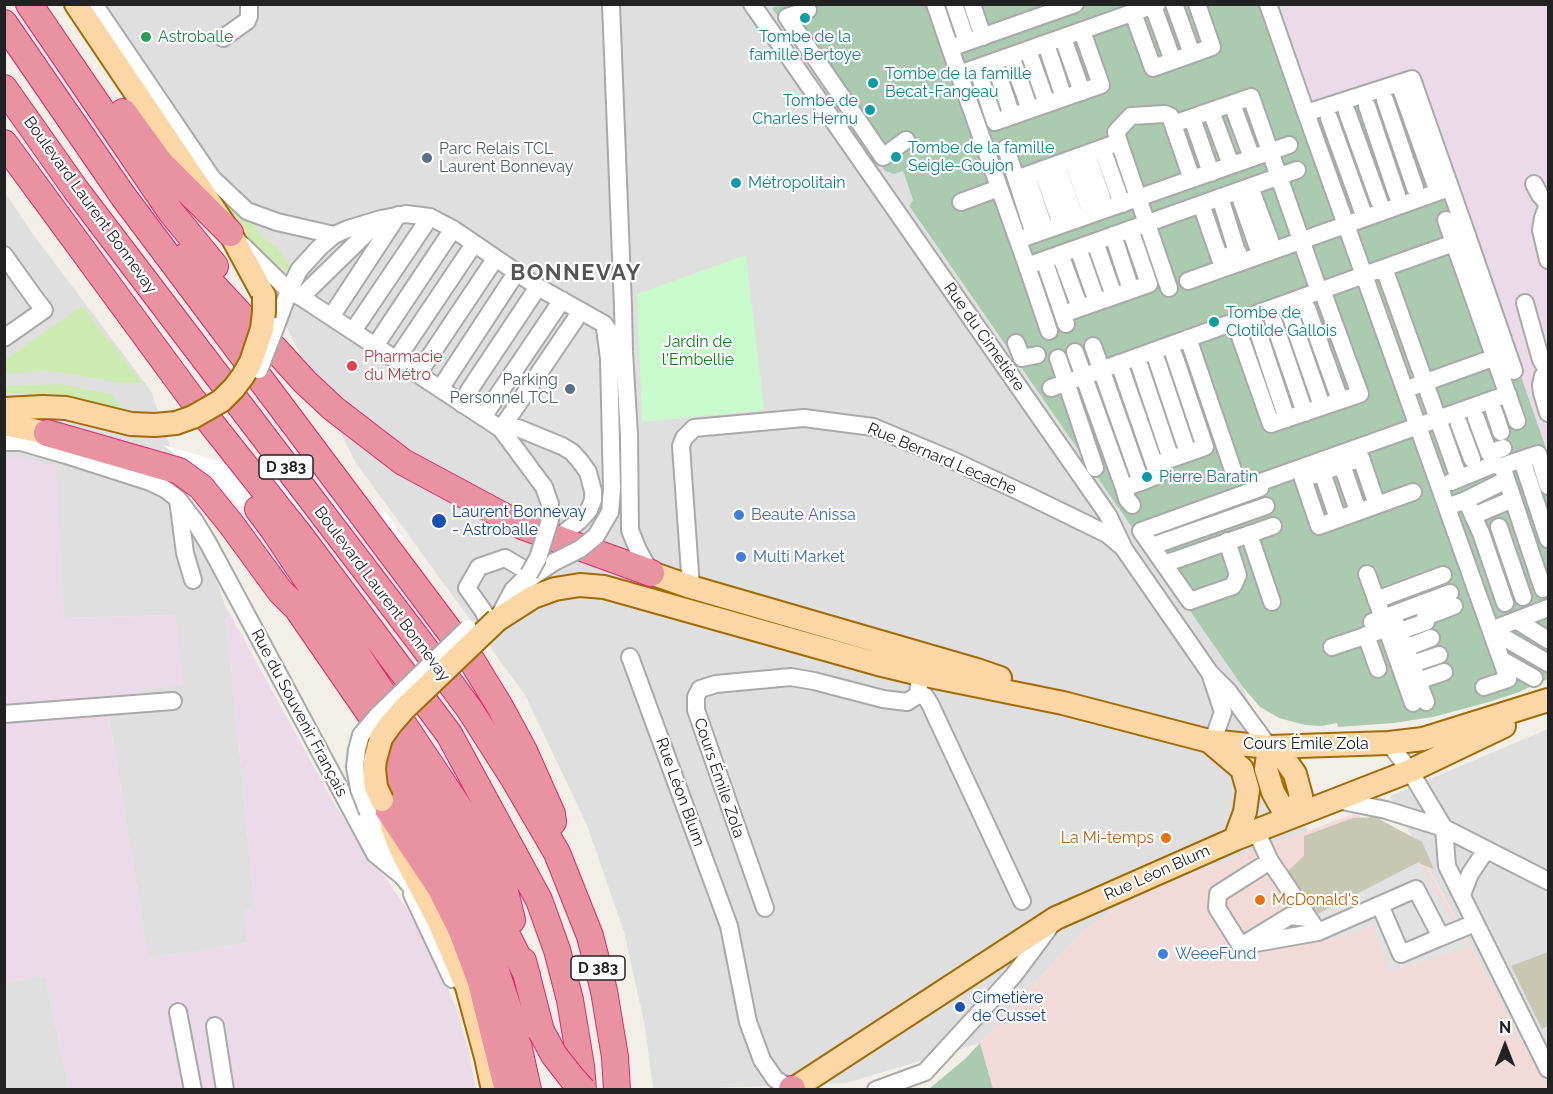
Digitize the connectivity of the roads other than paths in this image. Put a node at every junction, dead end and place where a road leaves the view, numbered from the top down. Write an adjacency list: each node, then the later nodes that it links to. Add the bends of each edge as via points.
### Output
1 (29, 4): 121 (highway, via 171,212 260,321)
2 (48, 4): 86 (highway, via 160,163)
3 (76, 4): 86 (main road)
4 (94, 4): 87 (street, via 212,178 247,211)
5 (249, 4): 21 (street, via 247,21)
6 (611, 4): 133 (street)
7 (752, 4): 203 (street, Rue du Cimetière, via 1108,514)
8 (935, 4): 25 (street)
9 (954, 4): 23 (street)
10 (972, 4): 23 (street)
11 (1075, 4): 16 (street)
12 (1174, 4): 27 (street)
13 (1197, 4): 27 (street, via 1212,47)
14 (1268, 4): 44 (street)
15 (1155, 5): 18 (street); 29 (street)
16 (1055, 8): 23 (street)
17 (808, 10): 49 (street, via 787,17 883,157)
18 (1133, 13): 20 (street); 29 (street, via 1153,68)
19 (4, 23): 68 (highway)
20 (1082, 31): 22 (street); 35 (street, via 1101,86)
21 (223, 38)
22 (1063, 38): 24 (street); 35 (street)
23 (975, 39): 25 (street)
24 (1046, 44): 26 (street); 36 (street)
25 (950, 48): 32 (street)
26 (1028, 50): 28 (street); 38 (street)
27 (1192, 54): 29 (street)
28 (1011, 56): 30 (street); 41 (street)
29 (1173, 61)
30 (994, 62): 31 (street); 46 (street)
31 (977, 68): 32 (street); 46 (street, via 995,122)
32 (959, 74): 64 (street)
33 (4, 88): 256 (highway, Boulevard Laurent Bonnevay / D 383, via 76,190 464,702)
34 (1401, 88): 37 (street); 45 (street); 63 (street)
35 (1082, 92): 36 (street)
36 (1064, 98): 38 (street)
37 (1385, 100): 40 (street); 65 (street)
38 (1047, 104): 41 (street)
39 (1232, 104): 42 (street); 54 (street, via 1251,98); 55 (street)
40 (1367, 106): 43 (street); 67 (street)
41 (1030, 110): 46 (street)
42 (1212, 111): 47 (street); 57 (street)
43 (1347, 112): 45 (street); 71 (street)
44 (1306, 113): 45 (street); 83 (street)
45 (1327, 113): 75 (street)
46 (1012, 116)
47 (1192, 118): 48 (street); 59 (street)
48 (1173, 124): 50 (street, via 1165,114 1131,116 1116,132); 61 (street)
49 (906, 140)
50 (1119, 142): 56 (street); 70 (street)
51 (4, 143): 151 (highway, Boulevard Laurent Bonnevay / D 383)
52 (1289, 146): 54 (street)
53 (1006, 148): 56 (street)
54 (1270, 152): 55 (street); 60 (street)
55 (1251, 158): 57 (street)
56 (1058, 164): 79 (street); 79 (street); 79 (street)
57 (1231, 165): 59 (street)
58 (1297, 170): 60 (street)
59 (1210, 173): 61 (street)
60 (1274, 178): 66 (street); 89 (street)
61 (1192, 179): 70 (street)
62 (1534, 184): 74 (street)
63 (1441, 187): 65 (street); 75 (street); 91 (street)
64 (999, 188): 72 (street); 90 (street)
65 (1416, 188): 67 (street)
66 (1244, 189): 69 (street); 93 (street)
67 (1397, 195): 71 (street)
68 (123, 196): 121 (highway, via 145,211 255,330); 256 (highway, via 472,661 524,751 552,814)
69 (1220, 197): 73 (street); 96 (street)
70 (1138, 198): 79 (street); 81 (street)
71 (1379, 201): 75 (street)
72 (961, 202)
73 (1201, 204): 81 (street); 96 (street, via 1220,259)
74 (1548, 204): 101 (street, via 1541,230)
75 (1363, 213): 83 (street)
76 (398, 215): 77 (street); 78 (street); 120 (street)
77 (430, 217): 84 (street); 126 (street)
78 (381, 219): 87 (street); 110 (street)
79 (1076, 219): 90 (street)
80 (1446, 220): 91 (street)
81 (1147, 223): 85 (street); 108 (street)
82 (1316, 223): 89 (street)
83 (1346, 225): 89 (street); 105 (street)
84 (453, 229): 94 (street); 131 (street)
85 (1130, 229): 88 (street); 109 (street, via 1149,284)
86 (230, 233): 110 (street); 121 (main road)
87 (334, 235): 110 (street, via 299,270)
88 (1113, 235): 92 (street); 109 (street)
89 (1296, 235): 93 (street); 106 (street); 111 (street)
90 (1018, 240): 102 (street)
91 (1461, 241): 103 (street); 135 (street)
92 (1095, 242): 95 (street); 112 (street)
93 (1263, 243): 96 (street)
94 (474, 244): 99 (street); 138 (street)
95 (1078, 248): 97 (street); 114 (street)
96 (1238, 252)
97 (1060, 254): 100 (street); 117 (street)
98 (4, 255): 128 (street, via 44,310)
99 (495, 259): 104 (street); 145 (street)
100 (1044, 260): 102 (street); 117 (street, via 1065,320)
101 (1548, 260)
102 (1027, 266): 127 (street)
103 (1384, 268): 105 (street); 147 (street)
104 (516, 273): 107 (street); 149 (street)
105 (1364, 275): 111 (street); 150 (street)
106 (1188, 281)
107 (538, 287): 113 (street); 153 (street)
108 (1169, 288)
109 (1131, 290): 112 (street)
110 (295, 294): 120 (street); 121 (street)
111 (1322, 294): 116 (street); 124 (street); 152 (street, via 1360,394)
112 (1114, 296): 114 (street)
113 (562, 300): 118 (street); 160 (street)
114 (1097, 302): 117 (street)
115 (1525, 303): 144 (street, via 1541,360)
116 (1307, 308): 119 (street); 152 (street)
117 (1080, 309)
118 (581, 310): 123 (street); 167 (street)
119 (1290, 314): 122 (street); 154 (street)
120 (331, 317): 126 (street)
121 (270, 320): 155 (main road, bridge, via 234,388 180,427 132,424 66,408); 204 (highway, via 305,382 334,409 403,462 522,526)
122 (1273, 320): 125 (street); 158 (street)
123 (604, 324): 133 (street); 204 (street, bridge, via 609,358 610,512 596,536 580,549)
124 (1237, 327): 125 (street); 130 (street); 162 (street, via 1270,424)
125 (1256, 327): 162 (street)
126 (353, 331): 131 (street)
127 (1049, 331)
128 (4, 338)
129 (1016, 343): 136 (street, via 1022,358)
130 (1179, 345): 139 (street); 141 (street); 170 (street, via 1205,447); 177 (street)
131 (375, 346): 138 (street)
132 (1093, 346): 142 (street)
133 (624, 352): 206 (street, via 630,530)
134 (1075, 352): 146 (street)
135 (1501, 355): 143 (street); 147 (street); 156 (street)
136 (1036, 356)
137 (1058, 358): 148 (street)
138 (396, 360): 145 (street)
139 (1157, 362): 140 (street); 170 (street)
140 (1140, 367): 141 (street); 172 (street)
141 (1121, 368): 142 (street); 174 (street)
142 (1101, 369): 146 (street); 182 (street)
143 (1514, 371)
144 (1548, 371): 159 (street, via 1541,385)
145 (418, 374): 149 (street)
146 (1083, 376): 148 (street); 185 (street)
147 (1424, 383): 150 (street); 165 (street)
148 (1058, 385): 176 (street)
149 (440, 389): 153 (street)
150 (1405, 389): 166 (street)
151 (192, 399): 271 (highway, via 204,437 273,529 476,833 504,888); 281 (highway, Boulevard Laurent Bonnevay / D 383, via 449,734 539,900 570,1000)
152 (1340, 400): 154 (street)
153 (462, 404): 160 (street)
154 (1322, 406): 158 (street)
155 (10, 407)
156 (1512, 407): 157 (street); 165 (street)
157 (1494, 411): 161 (street); 171 (street)
158 (1305, 413): 162 (street)
159 (1548, 413)
160 (483, 417): 167 (street)
161 (1476, 418): 164 (street); 171 (street)
162 (1287, 419)
163 (4, 424): 168 (main road)
164 (1459, 424): 165 (street); 173 (street)
165 (1440, 425): 166 (street); 179 (street)
166 (1418, 426): 180 (street); 183 (street)
167 (501, 429): 204 (street, via 518,428 552,441 572,452 588,472 593,491 589,510); 207 (street, bridge, via 544,487 550,504 550,519)
168 (47, 433): 214 (highway, via 179,471 201,487)
169 (4, 442): 187 (street, Rue du Souvenir Français, via 21,442 150,482)
170 (1188, 453): 172 (street)
171 (1505, 455): 173 (street); 179 (street, via 1492,465); 184 (street, via 1538,454); 188 (street); 189 (street); 200 (street)
172 (1172, 459): 174 (street)
173 (1472, 459): 179 (street)
174 (1155, 465): 182 (street, via 1158,475)
175 (1342, 465): 178 (street); 191 (street, via 1361,458); 194 (street)
176 (1095, 468)
177 (1233, 470)
178 (1322, 472): 181 (street); 196 (street)
179 (1457, 472): 183 (street)
180 (1279, 475): 181 (street, via 1282,486); 202 (street, via 1141,531)
181 (1303, 479): 196 (street, via 1319,526)
182 (1141, 482): 185 (street)
183 (1439, 486): 193 (street)
184 (1548, 486)
185 (1124, 488): 190 (street)
186 (1413, 492): 191 (street)
187 (178, 499): 210 (street); 258 (street, Rue du Souvenir Français, via 208,543 375,854)
188 (1513, 499): 195 (street); 212 (street)
189 (1466, 500): 193 (street); 195 (street)
190 (1132, 505)
191 (1377, 505): 194 (street)
192 (1266, 506): 202 (street)
193 (1447, 507): 220 (street)
194 (1358, 511): 196 (street)
195 (1473, 516): 219 (street)
196 (1338, 519)
197 (1273, 525): 199 (street)
198 (1499, 526): 215 (street)
199 (1249, 534): 201 (street); 218 (street)
200 (1548, 539)
201 (1227, 542): 205 (street); 205 (street, via 1238,575 1233,586 1190,601)
202 (1152, 546): 205 (street)
203 (1124, 549): 211 (street, Rue Bernard Lecache, via 1107,534 873,427 804,418 694,428 684,438 681,446); 236 (street, Rue du Cimetière)
204 (555, 551): 206 (highway); 213 (street)
205 (1164, 564)
206 (651, 573): 211 (main road, Cours Émile Zola)
207 (529, 574): 213 (street); 222 (street, via 505,558 479,567 467,588)
208 (1367, 574): 216 (street)
209 (1443, 575): 216 (street)
210 (193, 580)
211 (691, 587): 243 (main road, Cours Émile Zola, via 977,670)
212 (1546, 588): 215 (street)
213 (513, 590): 222 (street)
214 (280, 591): 271 (highway, via 297,608 465,852); 280 (highway, via 291,616 478,921 514,1026)
215 (1523, 597): 219 (street)
216 (1376, 600): 223 (street)
217 (1452, 600): 223 (street, via 1425,617 1426,622)
218 (1272, 602)
219 (1505, 603): 220 (street)
220 (1484, 611): 221 (street)
221 (1521, 621): 224 (street); 227 (street); 229 (street); 232 (street); 237 (street)
222 (485, 622): 239 (main road, Cours Émile Zola, via 555,589 604,587 878,664); 251 (main road, Cours Émile Zola, bridge, via 381,738 374,769)
223 (1389, 626): 225 (street); 225 (street, via 1331,642); 228 (street); 238 (street, via 1419,702)
224 (1548, 628)
225 (1366, 635): 234 (street)
226 (1431, 638): 228 (street)
227 (1548, 640)
228 (1406, 648): 233 (street)
229 (1548, 652)
230 (1439, 655): 233 (street)
231 (630, 657): 283 (street, Rue Léon Blum, via 729,926 748,1022 762,1060 775,1080)
232 (1502, 660): 237 (street); 237 (street)
233 (1412, 664): 238 (street)
234 (1378, 669)
235 (1444, 672): 238 (street)
236 (1210, 673): 246 (street, Rue du Cimetière, via 1223,712); 248 (street, Rue du Cimetière)
237 (1531, 675): 240 (street)
238 (1418, 681)
239 (919, 684): 243 (main road, Cours Émile Zola); 261 (street); 263 (street, Cours Émile Zola, via 908,702 791,677 700,689 696,710)
240 (1484, 687)
241 (1548, 700): 247 (main road, Cours Émile Zola, via 1423,739)
242 (173, 701): 245 (street)
243 (1063, 703): 246 (main road, Cours Émile Zola)
244 (1548, 705): 249 (main road, Rue Léon Blum)
245 (4, 714)
246 (1209, 741): 248 (main road, Cours Émile Zola); 254 (main road, via 1242,770 1248,790)
247 (1389, 743): 248 (main road, Cours Émile Zola); 249 (street)
248 (1269, 747): 252 (main road, via 1295,774 1300,796)
249 (1410, 771): 250 (main road, Rue Léon Blum); 253 (street)
250 (1337, 800): 252 (main road, Rue Léon Blum); 253 (street)
251 (375, 806): 258 (street); 266 (main road, Cours Émile Zola); 279 (highway, via 440,887 462,931 481,982)
252 (1294, 816): 254 (main road, Rue Léon Blum)
253 (1444, 828): 255 (street); 260 (street, via 1447,866)
254 (1245, 835): 257 (street); 264 (main road, Rue Léon Blum)
255 (1486, 850): 259 (street); 260 (street)
256 (557, 852): 282 (highway, Boulevard Laurent Bonnevay / D 383, via 590,936 604,991)
257 (1270, 861): 265 (street); 270 (street, via 1218,894 1217,908)
258 (402, 876): 266 (street, Rue du Souvenir Français); 277 (street, via 462,1001)
259 (1548, 882)
260 (1462, 895): 267 (street)
261 (1022, 901)
262 (1380, 905): 268 (street); 269 (street, via 1416,889); 269 (street, via 1401,954)
263 (765, 908)
264 (1056, 918): 283 (main road, Rue Léon Blum); 284 (street, via 1014,975 925,1072)
265 (1308, 918): 268 (street); 270 (street, via 1290,916)
266 (438, 920): 278 (main road, Rue du Souvenir Français, via 466,987)
267 (1475, 922): 269 (street); 274 (street)
268 (1318, 932): 270 (street)
269 (1441, 937)
270 (1240, 946)
271 (527, 975): 281 (highway, bridge, via 541,1031 554,1055)
272 (178, 1012): 275 (street)
273 (215, 1026): 276 (street)
274 (1548, 1069)
275 (193, 1089)
276 (225, 1089)
277 (483, 1089)
278 (493, 1089)
279 (507, 1089)
280 (528, 1089)
281 (583, 1089)
282 (617, 1089)
283 (792, 1089)
284 (876, 1089)

